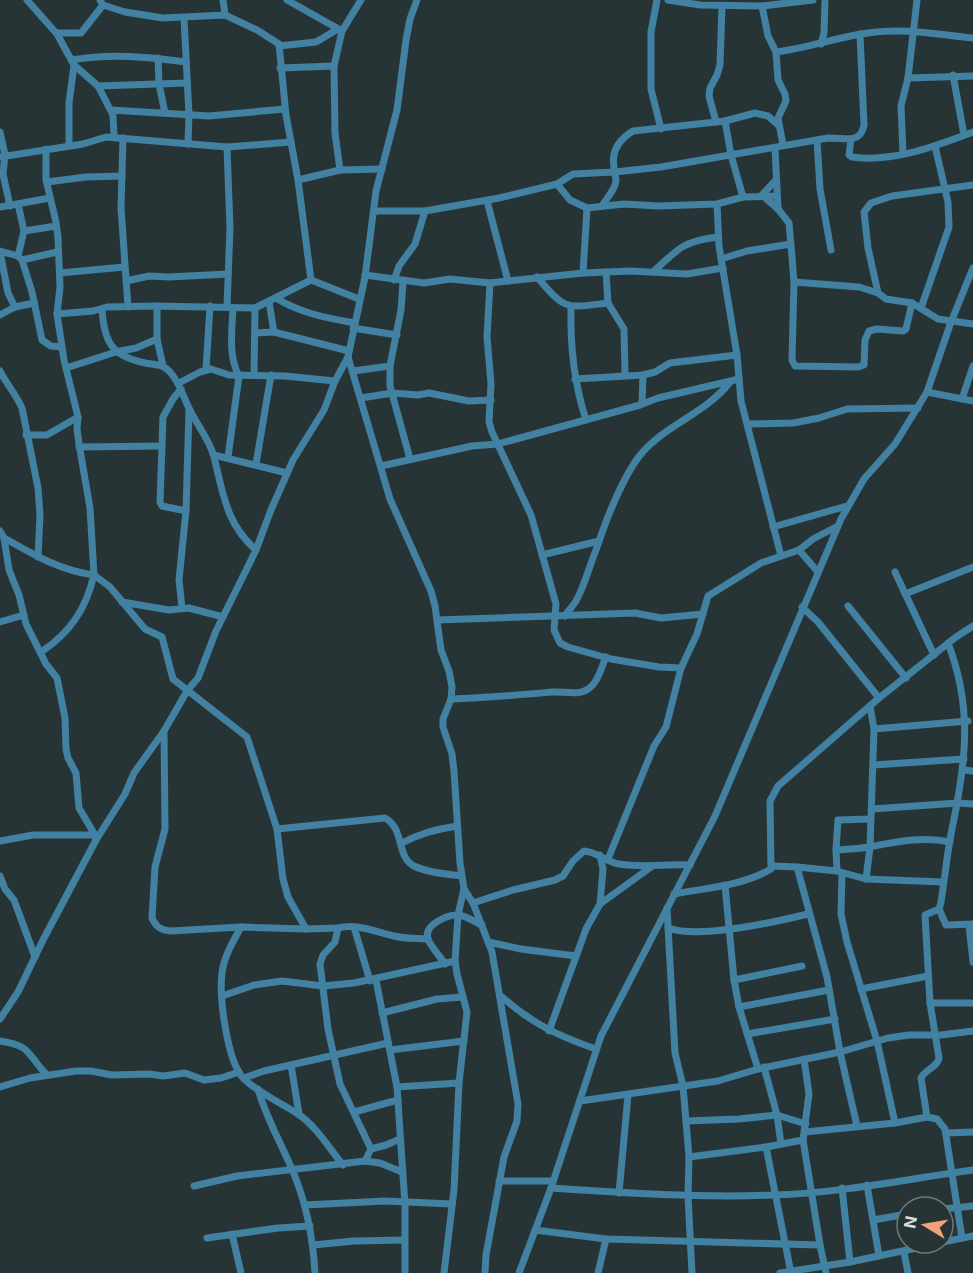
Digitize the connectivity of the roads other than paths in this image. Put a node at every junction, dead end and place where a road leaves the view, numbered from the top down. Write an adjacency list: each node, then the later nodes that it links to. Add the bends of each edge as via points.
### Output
1 (27, 0): 19 (street)
2 (223, 0): 15 (street)
3 (288, 0): 17 (street)
4 (361, 0): 17 (street)
5 (417, 0): 62 (street, via 410,19 397,110)
6 (657, 0): 43 (street, via 651,32 651,90)
7 (668, 0): 13 (street)
8 (813, 0): 11 (street)
9 (825, 0): 22 (street)
10 (917, 0): 18 (street)
11 (784, 1): 14 (street)
12 (102, 2): 16 (street, via 125,12); 19 (street, via 81,33)
13 (722, 6): 14 (street); 41 (street, via 720,65 709,96)
14 (762, 6): 24 (street)
15 (225, 15): 16 (street); 23 (street)
16 (184, 18): 27 (street)
17 (340, 30): 23 (street, via 316,42); 28 (street)
18 (912, 32): 20 (street); 21 (street); 32 (street)
19 (57, 33): 26 (street)
20 (860, 34): 22 (street); 49 (street, via 864,125 858,137)
21 (973, 38)
22 (821, 44): 24 (street)
23 (279, 46): 29 (street)
24 (776, 52): 42 (street, via 778,80 786,101)
25 (158, 58): 26 (street, via 102,57); 27 (street); 34 (street)
26 (73, 62): 35 (street); 54 (street)
27 (186, 62): 33 (street)
28 (333, 66): 29 (street); 63 (street)
29 (280, 68): 36 (street)
30 (953, 75): 31 (street); 32 (street); 46 (street)
31 (973, 76)
32 (908, 78): 59 (street, via 901,106)
33 (187, 83): 34 (street); 39 (street)
34 (159, 84): 35 (street); 38 (street)
35 (98, 86): 37 (street)
36 (285, 109): 39 (street); 51 (street)
37 (111, 110): 38 (street); 47 (street)
38 (165, 113): 39 (street)
39 (185, 115): 52 (street)
40 (725, 121): 41 (street); 42 (street, via 761,113); 60 (street)
41 (716, 122): 43 (street)
42 (778, 125): 53 (street)
43 (661, 129): 64 (street, via 633,131 625,136 613,157)
44 (0, 132): 61 (street)
45 (973, 132): 46 (street)
46 (964, 135): 55 (street)
47 (114, 136): 48 (street); 54 (street)
48 (123, 138): 52 (street); 66 (street)
49 (850, 139): 50 (street); 59 (street, via 852,157 885,158)
50 (817, 140): 53 (street); 91 (street, via 820,189)
51 (291, 142): 56 (street); 67 (street)
52 (188, 144): 56 (street)
53 (783, 144): 57 (street)
54 (69, 146): 58 (street)
55 (934, 146): 59 (street); 72 (street)
56 (227, 147): 103 (street)
57 (775, 148): 60 (street); 68 (street)
58 (46, 149): 61 (street); 69 (street)
59 (903, 153)
60 (731, 155): 64 (street); 75 (street)
61 (3, 156): 65 (street)
62 (382, 169): 63 (street); 85 (street)
63 (340, 170): 67 (street)
64 (615, 172): 70 (street, via 573,174); 81 (street, via 614,188)
65 (2, 174): 80 (street)
66 (122, 177): 69 (street); 96 (street)
67 (298, 180): 106 (street)
68 (776, 180): 73 (street); 74 (street)
69 (47, 182): 76 (street)
70 (557, 184): 77 (street); 83 (street, via 570,200)
71 (973, 185): 72 (street)
72 (945, 188): 113 (street, via 892,196 871,203 864,212); 126 (street, via 949,226)
73 (762, 195): 74 (street); 75 (street); 84 (street)
74 (777, 196): 84 (street)
75 (743, 197): 79 (street)
76 (50, 198): 78 (street); 87 (street)
77 (487, 201): 86 (street); 109 (street)
78 (18, 204): 80 (street); 88 (street)
79 (717, 204): 81 (street); 89 (street)
80 (9, 206): 82 (street)
81 (602, 206): 83 (street)
82 (0, 207)
83 (586, 208): 102 (street)
84 (778, 209): 90 (street, via 789,223)
85 (374, 211): 86 (street); 104 (street)
86 (425, 211): 107 (street, via 415,244)
87 (56, 226): 88 (street); 93 (street)
88 (24, 231): 94 (street)
89 (718, 237): 95 (street); 100 (street, via 684,244)
90 (791, 244): 95 (street); 111 (street)
91 (831, 250)
92 (0, 251): 94 (street); 121 (street, via 8,293)
93 (57, 252): 94 (street); 101 (street)
94 (20, 258): 116 (street)
95 (721, 259): 97 (street)
96 (124, 267): 101 (street); 108 (street)
97 (723, 268): 100 (street, via 687,274); 140 (street)
98 (973, 268): 130 (street)
99 (606, 272): 100 (street); 102 (street); 117 (street)
100 (653, 272)
101 (60, 273): 128 (street)
102 (583, 273): 105 (street)
103 (228, 274): 108 (street, via 154,276); 123 (street)
104 (365, 275): 107 (street); 114 (street)
105 (537, 277): 109 (street); 124 (street, via 556,299)
106 (311, 280): 114 (street); 115 (street)
107 (394, 280): 110 (street)
108 (126, 281): 122 (street)
109 (508, 281): 112 (street)
110 (402, 282): 112 (street, via 450,279); 135 (street)
111 (794, 282): 113 (street, via 859,287); 118 (street, via 795,366 864,365 869,331 903,331)
112 (490, 283): 162 (street, via 487,337)
113 (878, 293): 118 (street, via 886,299)
114 (359, 299): 132 (street)
115 (272, 300): 125 (street); 132 (street); 133 (street)
116 (34, 303): 121 (street); 137 (street, via 42,340)
117 (608, 303): 124 (street); 150 (street, via 624,329)
118 (912, 303): 126 (street)
119 (157, 306): 120 (street); 122 (street); 136 (street)
120 (210, 306): 123 (street); 145 (street)
121 (15, 307): 129 (street)
122 (128, 307): 127 (street)
123 (230, 307): 125 (street); 152 (street, via 232,355)
124 (571, 307): 153 (street)
125 (255, 308): 134 (street)
126 (921, 308): 130 (street)
127 (102, 309): 128 (street); 138 (street, via 105,332)
128 (57, 314): 137 (street)
129 (0, 315)
130 (951, 322): 131 (street); 158 (street)
131 (973, 324)
132 (354, 326): 135 (street); 139 (street)
133 (274, 332): 134 (street); 139 (street)
134 (255, 333): 148 (street)
135 (397, 335): 142 (street)
136 (157, 339): 138 (street); 141 (street)
137 (62, 347): 144 (street)
138 (116, 352): 141 (street); 144 (street)
139 (348, 354): 147 (street); 155 (street)
140 (737, 356): 151 (street, via 670,363); 154 (street)
141 (163, 366): 157 (street)
142 (390, 366): 147 (street); 159 (street)
143 (973, 366): 161 (street)
144 (66, 368): 167 (street)
145 (206, 369): 152 (street); 157 (street)
146 (0, 371): 170 (street, via 18,400)
147 (353, 371): 160 (street)
148 (254, 375): 149 (street); 152 (street)
149 (271, 375): 155 (street); 177 (street)
150 (625, 375): 151 (street); 153 (street)
151 (643, 375): 164 (street)
152 (239, 376): 175 (street)
153 (575, 379): 168 (street)
154 (739, 379): 156 (street); 169 (street)
155 (335, 381): 179 (street, via 324,410)
156 (730, 381): 164 (street); 185 (street, via 715,399 662,434 637,460)
157 (181, 386): 166 (street); 172 (street, via 164,417)
158 (927, 392): 161 (street); 165 (street)
159 (392, 393): 160 (street); 162 (street); 176 (street)
160 (361, 398): 178 (street)
161 (962, 399): 163 (street)
162 (491, 400): 171 (street, via 489,422)
163 (973, 401)
164 (642, 404): 168 (street)
165 (918, 408): 169 (street, via 847,409 793,423); 180 (street)
166 (189, 409): 174 (street); 181 (street)
167 (78, 417): 170 (street, via 47,435); 173 (street)
168 (586, 420): 171 (street)
169 (748, 424): 183 (street)
170 (26, 435): 190 (street, via 38,488)
171 (498, 444): 176 (street); 188 (street, via 531,515)
172 (162, 446): 173 (street); 181 (street, via 161,504)
173 (79, 447): 194 (street, via 90,508)
174 (214, 455): 175 (street); 186 (street, via 217,477 236,529)
175 (228, 457): 177 (street)
176 (410, 459): 178 (street)
177 (256, 464): 179 (street)
178 (381, 466): 205 (street, via 393,507 430,591)
179 (287, 473): 186 (street)
180 (847, 506): 182 (street); 183 (street)
181 (186, 511): 199 (street, via 179,580)
182 (838, 526): 187 (street); 192 (street)
183 (773, 527): 189 (street)
184 (2, 534): 190 (street); 201 (street)
185 (599, 541): 188 (street); 202 (street, via 586,580)
186 (256, 550): 203 (street)
187 (799, 550): 189 (street); 192 (street)
188 (542, 555): 204 (street)
189 (781, 556): 200 (street, via 714,590)
190 (38, 557): 194 (street, via 67,571)
191 (973, 567): 195 (street)
192 (818, 572): 198 (street)
193 (895, 572): 195 (street)
194 (94, 575): 196 (street); 209 (street, via 89,597 73,624)
195 (905, 594): 210 (street)
196 (122, 602): 199 (street, via 161,609); 214 (street, via 145,629 162,638 173,679)
197 (848, 606): 213 (street)
198 (802, 607): 215 (street); 241 (street, via 715,816)
199 (182, 608): 203 (street)
200 (703, 614): 202 (street, via 661,618 635,613); 212 (street)
201 (24, 615): 206 (street); 209 (street)
202 (565, 616): 204 (street)
203 (223, 617): 214 (street, via 198,678)
204 (556, 617): 205 (street); 211 (street, via 554,630 560,643)
205 (437, 620): 216 (street, via 441,650 451,679)
206 (0, 622)
207 (973, 626): 208 (street)
208 (948, 644): 210 (street); 218 (street, via 963,685)
209 (41, 652): 232 (street, via 57,678 79,808)
210 (934, 655): 213 (street)
211 (606, 657): 212 (street); 216 (street, via 596,682 582,693)
212 (681, 668): 239 (street, via 666,727 654,746)
213 (906, 678): 215 (street)
214 (187, 690): 220 (street); 231 (street, via 247,737)
215 (879, 698): 217 (street)
216 (451, 699): 230 (street, via 443,727 452,754)
217 (870, 706): 219 (street); 242 (street, via 772,794)
218 (968, 721): 219 (street); 221 (street)
219 (874, 729): 223 (street)
220 (164, 731): 232 (street); 262 (street, via 165,829 155,867 152,918 159,928 170,931)
221 (970, 740): 222 (street)
222 (964, 759): 223 (street); 224 (street)
223 (873, 765): 228 (street)
224 (963, 770): 225 (street); 226 (street)
225 (973, 771)
226 (958, 803): 227 (street); 228 (street); 234 (street)
227 (973, 804)
228 (872, 809): 229 (street)
229 (871, 819): 236 (street); 237 (street, via 837,820)
230 (457, 826): 235 (street, via 418,834); 248 (street)
231 (277, 829): 235 (street, via 385,818); 267 (street, via 288,897)
232 (95, 838): 233 (street, via 41,835); 272 (street)
233 (0, 841)
234 (950, 842): 236 (street, via 909,840); 250 (street)
235 (402, 843): 248 (street, via 406,860 414,866)
236 (870, 847): 237 (street); 249 (street)
237 (836, 850): 246 (street)
238 (600, 855): 239 (street); 245 (street); 254 (street, via 584,851 555,880)
239 (608, 859): 240 (street)
240 (617, 864): 243 (street); 245 (street)
241 (690, 865): 243 (street); 253 (street)
242 (772, 866): 244 (street); 251 (street, via 752,879)
243 (651, 867): 255 (street)
244 (797, 867): 246 (street); 258 (street)
245 (603, 869): 255 (street)
246 (840, 872): 249 (street); 281 (street, via 841,914)
247 (0, 876): 272 (street, via 14,900)
248 (462, 876): 252 (street)
249 (866, 879): 250 (street)
250 (943, 882): 257 (street)
251 (725, 885): 253 (street); 266 (street)
252 (464, 889): 254 (street); 259 (street)
253 (674, 894): 256 (street)
254 (472, 903): 261 (street)
255 (600, 904): 271 (street)
256 (667, 908): 265 (street); 300 (street)
257 (939, 909): 260 (street, via 946,925); 277 (street, via 925,915)
258 (808, 914): 266 (street, via 769,924); 282 (street)
259 (458, 915): 261 (street); 268 (street, via 442,918 428,933); 273 (street)
260 (971, 924): 270 (street)
261 (482, 925): 269 (street)
262 (241, 927): 267 (street); 283 (street, via 226,957)
263 (354, 927): 264 (street); 268 (street); 278 (street)
264 (338, 928): 267 (street); 280 (street, via 335,942 320,964)
265 (668, 928): 266 (street, via 690,932); 309 (street, via 675,1053)
266 (728, 928): 279 (street)
267 (306, 929)
268 (428, 939): 275 (street)
269 (488, 942): 271 (street); 284 (street)
270 (972, 944): 274 (street)
271 (576, 956): 292 (street)
272 (35, 957): 290 (street)
273 (455, 961): 275 (street); 285 (street)
274 (973, 962)
275 (445, 964): 278 (street)
276 (802, 966): 279 (street)
277 (928, 976): 281 (street); 286 (street)
278 (373, 980): 280 (street); 289 (street)
279 (734, 980): 288 (street)
280 (323, 986): 283 (street, via 282,981); 302 (street)
281 (861, 989): 298 (street)
282 (829, 990): 288 (street); 291 (street)
283 (222, 996): 307 (street, via 236,1068)
284 (501, 996): 292 (street); 338 (street, via 518,1104)
285 (463, 997): 289 (street, via 437,999); 297 (street, via 467,1011)
286 (930, 1003): 287 (street); 295 (street)
287 (973, 1003)
288 (739, 1007): 294 (street)
289 (382, 1013): 299 (street)
290 (0, 1019)
291 (835, 1019): 294 (street); 301 (street)
292 (549, 1031): 300 (street)
293 (973, 1031): 295 (street)
294 (747, 1034): 305 (street)
295 (936, 1035): 298 (street); 319 (street, via 938,1062 921,1078)
296 (0, 1041): 306 (street, via 26,1049)
297 (464, 1041): 299 (street); 308 (street)
298 (877, 1041): 301 (street); 321 (street)
299 (389, 1046): 302 (street); 311 (street)
300 (596, 1049): 315 (street)
301 (840, 1052): 303 (street); 323 (street)
302 (333, 1056): 304 (street); 316 (street, via 340,1084)
303 (804, 1059): 305 (street); 322 (street, via 809,1094)
304 (291, 1065): 307 (street); 317 (street)
305 (761, 1068): 309 (street); 318 (street)
306 (46, 1074): 307 (street, via 185,1073 204,1080); 310 (street)
307 (242, 1075): 312 (street)
308 (459, 1083): 311 (street); 348 (street)
309 (683, 1086): 313 (street); 320 (street)
310 (0, 1087)
311 (397, 1087): 314 (street)
312 (258, 1089): 317 (street); 335 (street)
313 (628, 1095): 315 (street); 344 (street)
314 (398, 1100): 316 (street); 327 (street)
315 (580, 1101): 339 (street)
316 (354, 1112): 330 (street)
317 (299, 1114): 333 (street)
318 (777, 1115): 320 (street); 322 (street); 328 (street)
319 (927, 1117): 321 (street); 325 (street, via 940,1121)
320 (686, 1121): 331 (street)
321 (895, 1123): 323 (street)
322 (806, 1124): 326 (street)
323 (857, 1126): 326 (street)
324 (973, 1131): 325 (street)
325 (946, 1133): 337 (street)
326 (803, 1136): 328 (street); 343 (street)
327 (400, 1139): 330 (street); 336 (street)
328 (781, 1144): 329 (street)
329 (766, 1147): 331 (street); 345 (street)
330 (371, 1149): 332 (street)
331 (689, 1157): 346 (street)
332 (365, 1161): 333 (street); 336 (street)
333 (343, 1165): 335 (street)
334 (973, 1170): 337 (street)
335 (292, 1171): 341 (street, via 237,1176); 349 (street)
336 (402, 1172): 347 (street)
337 (951, 1173): 340 (street); 351 (street)
338 (500, 1181): 339 (street); 377 (street)
339 (552, 1184): 344 (street); 355 (street)
340 (867, 1185): 342 (street); 353 (street)
341 (194, 1186)
342 (842, 1188): 343 (street); 370 (street)
343 (812, 1192): 345 (street); 366 (street)
344 (619, 1193): 346 (street)
345 (775, 1195): 346 (street); 365 (street)
346 (688, 1196): 363 (street)
347 (404, 1201): 348 (street); 349 (street); 361 (street)
348 (452, 1204): 376 (street)
349 (304, 1205): 354 (street)
350 (973, 1206): 351 (street)
351 (956, 1208): 359 (street)
352 (895, 1216): 353 (street)
353 (873, 1220): 369 (street)
354 (310, 1226): 356 (street); 364 (street)
355 (535, 1230): 360 (street); 378 (street)
356 (232, 1234): 358 (street); 373 (street)
357 (973, 1236): 359 (street)
358 (207, 1238)
359 (962, 1238): 362 (street)
360 (606, 1239): 363 (street); 379 (street)
361 (404, 1240): 364 (street); 375 (street)
362 (955, 1240)
363 (691, 1241): 365 (street); 380 (street)
364 (313, 1245): 374 (street)
365 (785, 1245): 366 (street); 372 (street)
366 (820, 1245): 371 (street)
367 (895, 1253): 369 (street)
368 (905, 1255): 382 (street)
369 (879, 1256): 370 (street)
370 (850, 1262): 371 (street)
371 (825, 1270): 372 (street)
372 (791, 1272): 381 (street)
373 (241, 1273)
374 (315, 1273)
375 (405, 1273)
376 (444, 1273)
377 (485, 1273)
378 (519, 1273)
379 (598, 1273)
380 (692, 1273)
381 (780, 1273)
382 (908, 1273)

